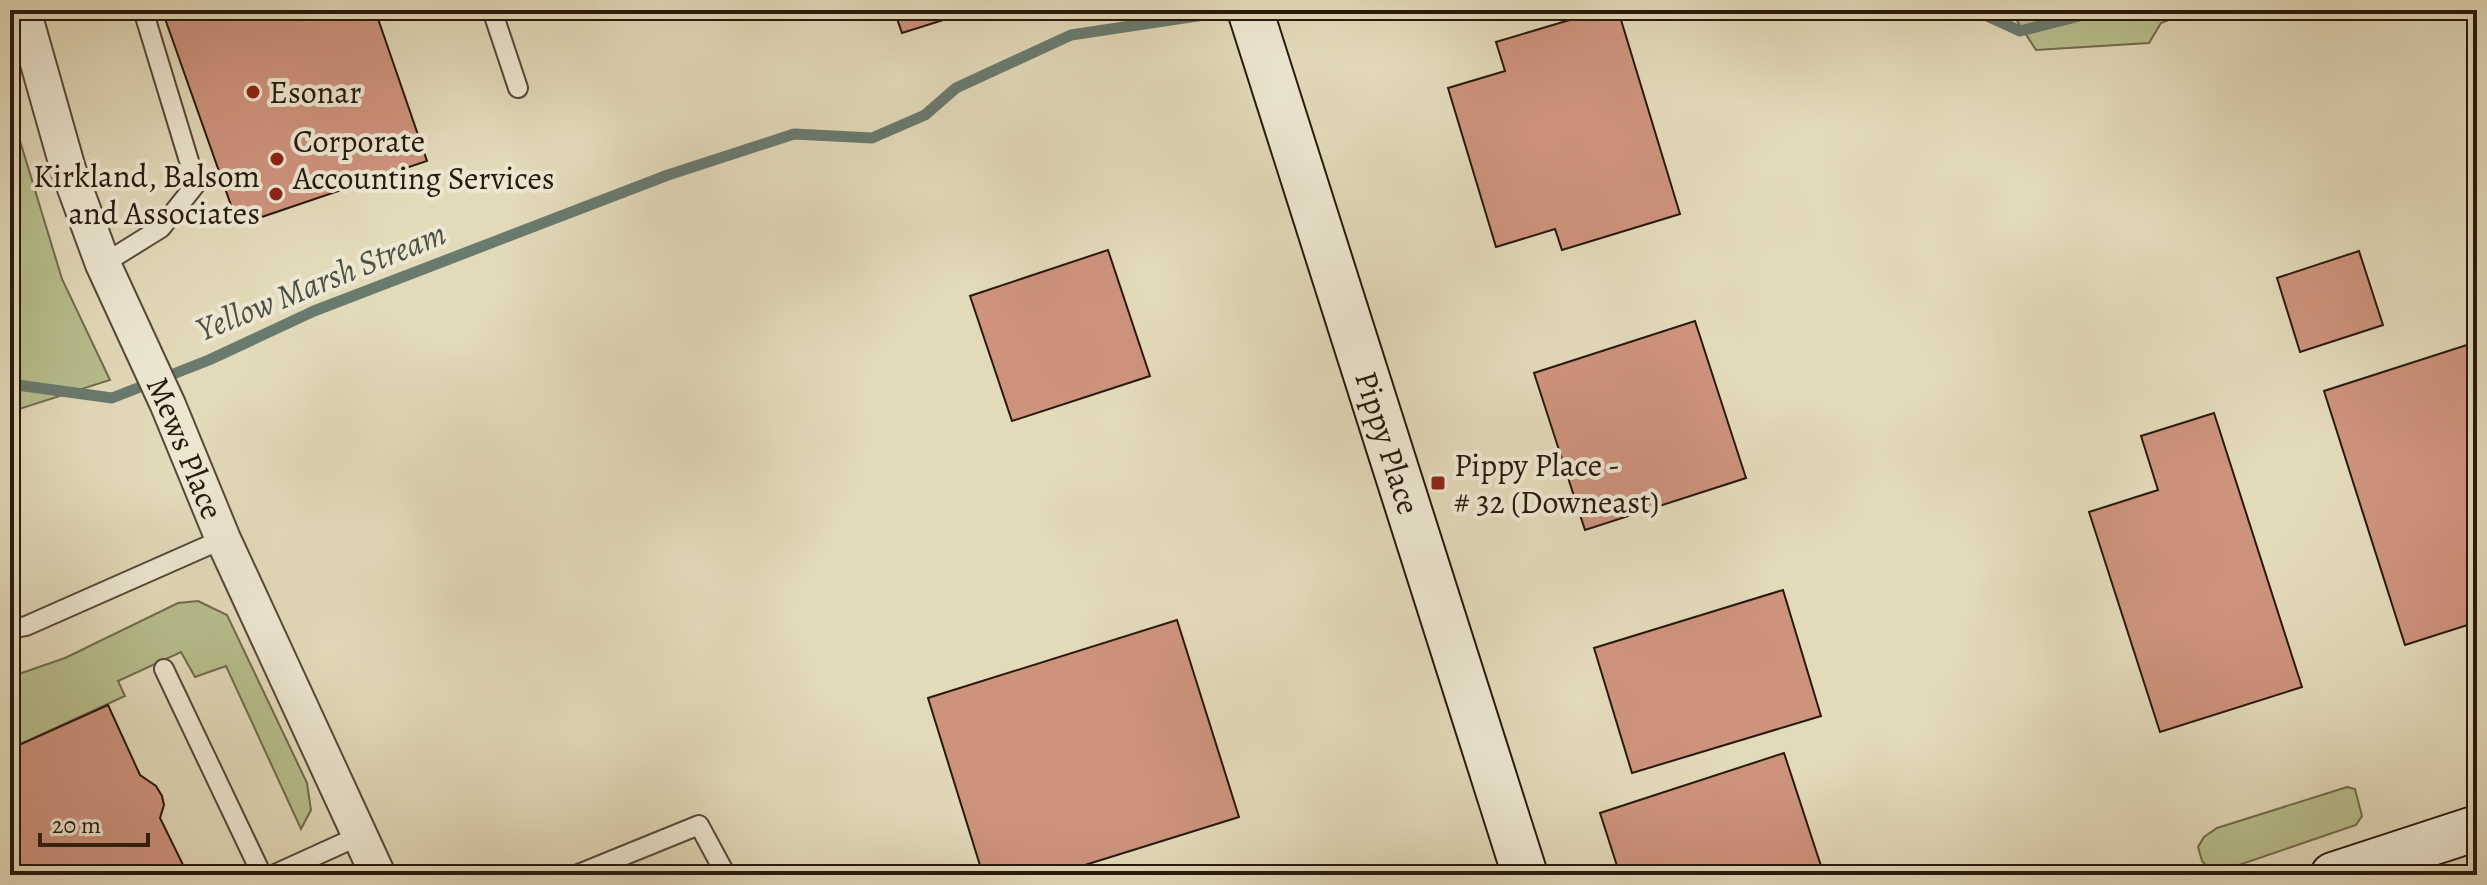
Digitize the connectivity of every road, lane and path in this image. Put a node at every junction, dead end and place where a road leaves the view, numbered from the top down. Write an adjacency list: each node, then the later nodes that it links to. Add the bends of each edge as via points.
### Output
1 (23, 10): 6 (street, Mews Place, via 68,169)
2 (143, 10): 6 (lane, via 196,184 161,228)
3 (492, 10): 5 (lane)
4 (1254, 24): 17 (street, Pippy Place)
5 (518, 88)
6 (103, 264): 7 (street, Mews Place)
7 (223, 539): 8 (lane); 11 (street, Mews Place)
8 (10, 629)
9 (164, 669): 12 (lane)
10 (2477, 828): 18 (street)
11 (361, 835): 13 (lane); 14 (street, Mews Place)
12 (262, 875)
13 (273, 875)
14 (378, 875)
15 (576, 875): 16 (lane, via 699,825)
16 (726, 875)
17 (1525, 875)
18 (2333, 875)

